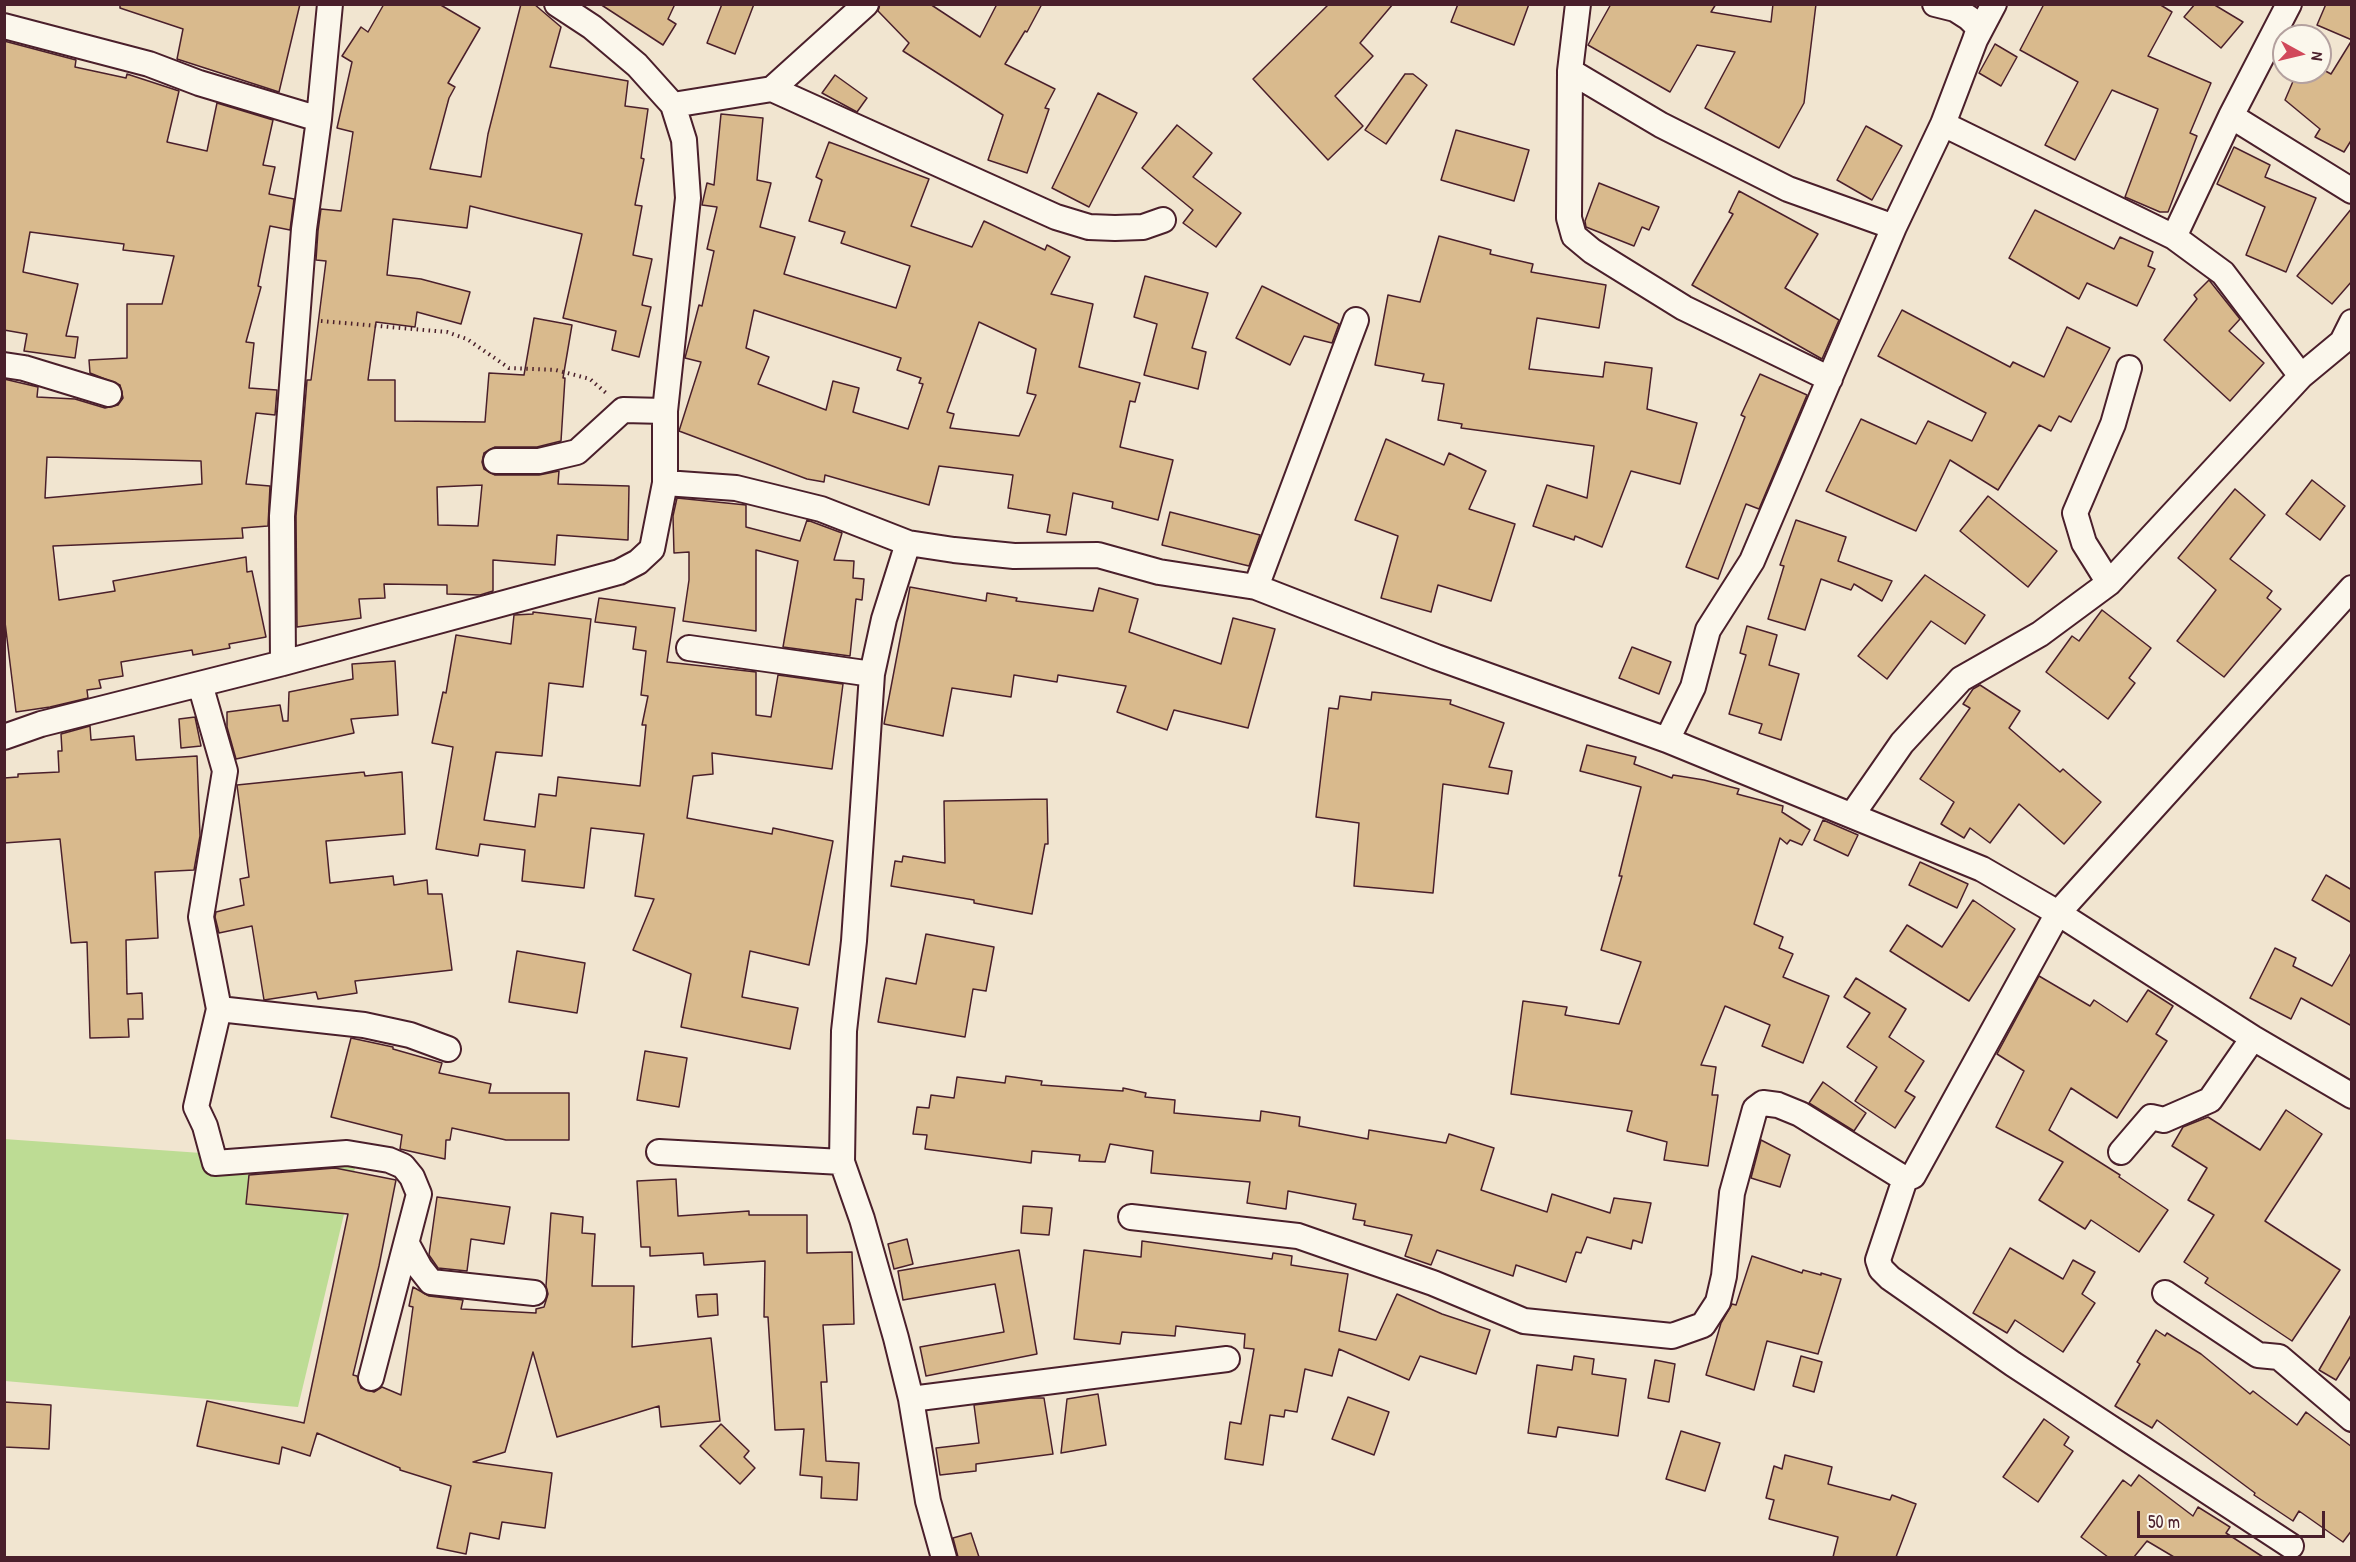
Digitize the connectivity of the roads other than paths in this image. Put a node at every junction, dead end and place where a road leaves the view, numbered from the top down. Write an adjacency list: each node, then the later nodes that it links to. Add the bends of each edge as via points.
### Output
1 (330, 4): 14 (street)
2 (557, 4): 12 (street, via 637,65)
3 (866, 4): 11 (street)
4 (1578, 4): 10 (street)
5 (1935, 4): 9 (street, via 1969,18 1979,28)
6 (1994, 4): 9 (street)
7 (2289, 4): 13 (street)
8 (4, 26): 14 (street, via 149,64)
9 (1975, 40): 15 (street)
10 (1570, 71): 18 (street, via 1661,125 1788,189); 25 (street, via 1569,218 1574,236 1684,308)
11 (772, 89): 12 (street); 17 (street, via 1056,218 1089,227 1143,227)
12 (673, 105): 27 (street, via 684,140 688,198)
13 (2231, 116): 16 (street); 19 (street)
14 (319, 119): 35 (street, via 304,229 282,516)
15 (1942, 124): 18 (street); 19 (street)
16 (2352, 191)
17 (1163, 220)
18 (1894, 227): 25 (street)
19 (2174, 237): 24 (street, via 2223,273)
20 (1356, 320): 32 (street)
21 (2352, 322): 24 (street, via 2342,342)
22 (4, 365): 26 (street)
23 (2130, 368): 31 (street, via 2113,424 2075,513 2084,543)
24 (2301, 376): 31 (street)
25 (1830, 379): 39 (street, via 1752,561 1708,630 1693,687)
26 (109, 394)
27 (665, 411): 28 (street, via 623,410 577,452 539,461); 29 (street)
28 (496, 461)
29 (665, 483): 30 (street, via 747,490 821,509); 35 (street, via 652,549 619,572)
30 (909, 543): 32 (street, via 1014,555 1098,555 1159,572); 36 (street, via 884,619)
31 (2109, 583): 40 (street, via 2040,634 1961,679 1902,743)
32 (1256, 587): 39 (street)
33 (2352, 588): 41 (street)
34 (689, 648): 36 (street)
35 (283, 663): 37 (street)
36 (872, 674): 48 (street, via 844,1031)
37 (201, 684): 38 (street); 42 (street, via 225,771 201,917)
38 (4, 737)
39 (1667, 740): 40 (street)
40 (1852, 815): 41 (street, via 1982,869)
41 (2058, 913): 43 (street); 49 (street, via 1913,1176)
42 (219, 1009): 44 (street, via 364,1025 410,1035); 51 (street, via 196,1107 215,1162 347,1153 389,1160 403,1166 412,1176 419,1194)
43 (2253, 1038): 45 (street); 47 (street, via 2210,1100 2164,1120 2151,1117)
44 (448, 1049)
45 (2348, 1087)
46 (658, 1152): 48 (street)
47 (2121, 1152)
48 (842, 1162): 56 (street, via 865,1230)
49 (1905, 1179): 50 (street, via 1800,1114 1763,1103 1755,1108 1732,1193 1718,1302 1702,1325 1672,1336 1524,1321 1413,1275 1298,1236); 58 (street, via 1878,1260 1890,1278 2013,1364)
50 (1131, 1217)
51 (407, 1244): 52 (street, via 431,1282); 55 (street)
52 (534, 1293)
53 (2165, 1293): 57 (street, via 2258,1355 2279,1357)
54 (1227, 1359): 56 (street)
55 (371, 1378)
56 (910, 1399): 59 (street, via 928,1501)
57 (2352, 1419)
58 (2291, 1546)
59 (944, 1557)

